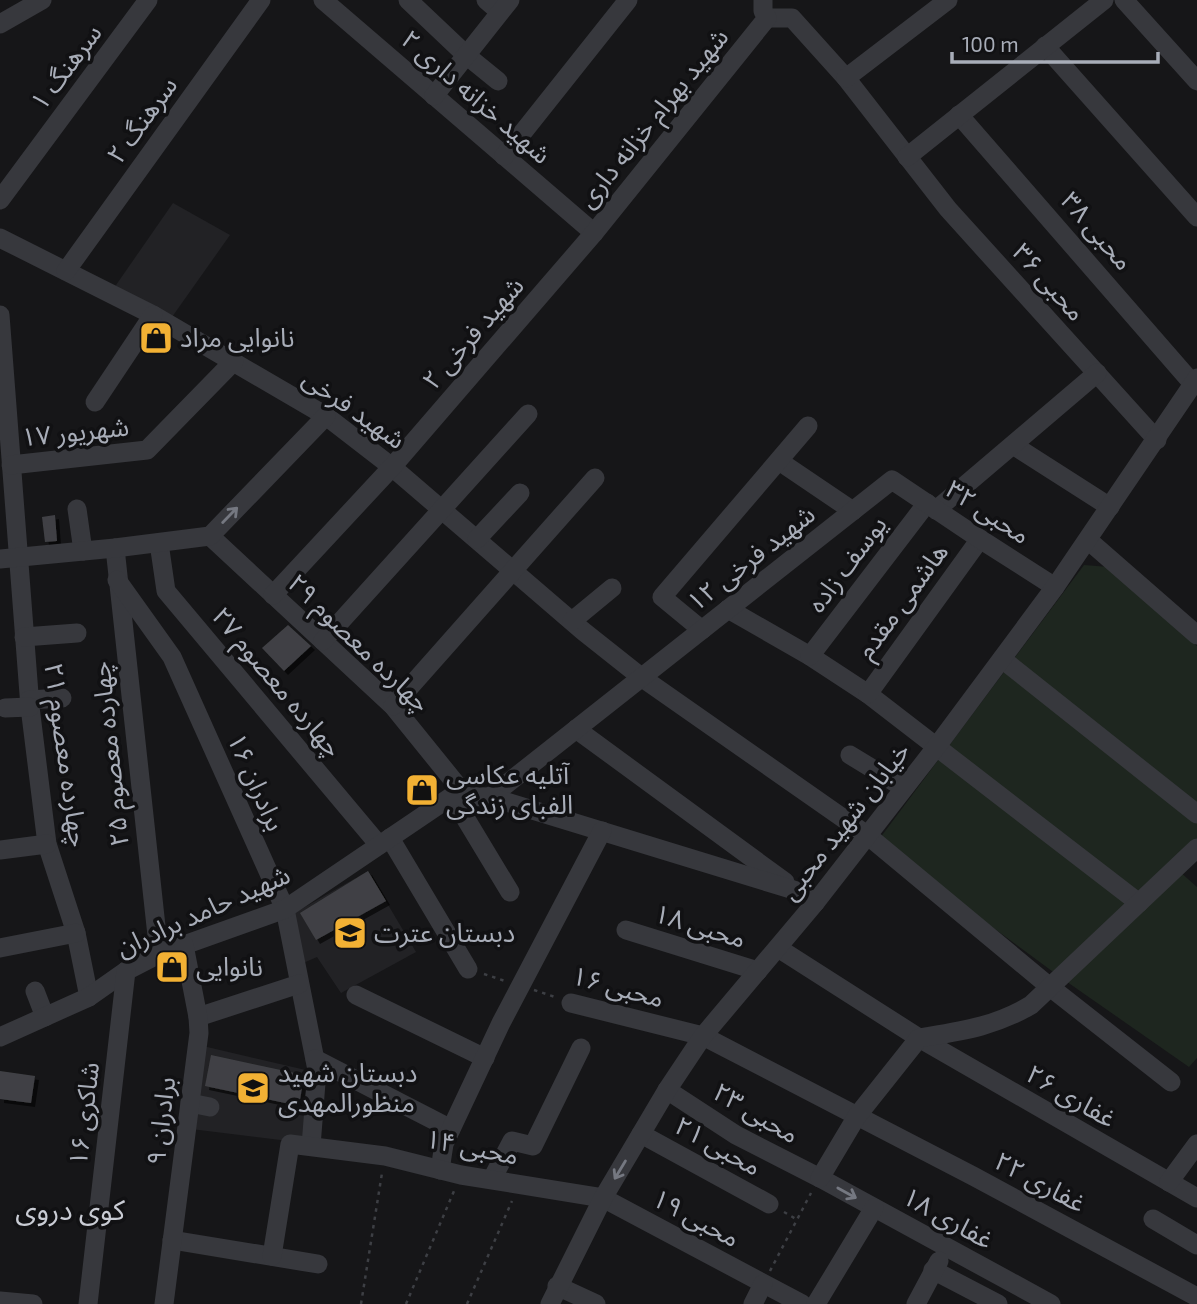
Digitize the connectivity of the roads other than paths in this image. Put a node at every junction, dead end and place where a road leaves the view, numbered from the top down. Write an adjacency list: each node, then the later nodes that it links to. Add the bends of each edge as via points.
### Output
1 (42, 0): 12 (street)
2 (148, 0): 22 (street, سرهنگ ۱)
3 (261, 0): 26 (street, سرهنگ ۲)
4 (323, 0): 18 (street, شهید خزانه داری ۲)
5 (408, 0): 14 (street)
6 (628, 0): 20 (street)
7 (948, 0): 15 (street)
8 (1104, 0): 13 (street)
9 (1125, 0): 16 (street)
10 (499, 4): 14 (street)
11 (761, 7): 15 (street, محبی ۳۶, via 792,18); 24 (street, شهید بهرام خزانه داری)
12 (0, 24)
13 (1045, 46): 19 (street); 23 (street)
14 (466, 55): 17 (street); 18 (street)
15 (846, 78): 21 (street, محبی ۳۶)
16 (1197, 80)
17 (498, 81)
18 (434, 96): 20 (street, شهید خزانه داری ۲)
19 (959, 115): 21 (street); 31 (street, محبی ۳۸)
20 (504, 156): 24 (street, شهید خزانه داری ۲)
21 (907, 157): 30 (street, محبی ۳۶, via 948,209)
22 (0, 200)
23 (1197, 217)
24 (594, 233): 40 (street, شهید فرخی ۲)
25 (0, 238): 26 (street, شهید فرخی)
26 (66, 271): 28 (street, شهید فرخی)
27 (0, 315): 39 (street, چهارده معصوم ۲۱)
28 (153, 315): 29 (street, شهید فرخی); 32 (street)
29 (233, 361): 34 (street, شهید فرخی); 39 (street, ۱۷ شهریور, via 147,450)
30 (1097, 373): 36 (street, محبی ۳۶); 37 (street, یوسف زاده)
31 (1195, 381): 36 (street, خیابان شهید محبی)
32 (95, 402)
33 (528, 414): 47 (street)
34 (326, 416): 40 (street, شهید فرخی); 49 (street, one-way to 34)
35 (808, 426): 38 (street)
36 (1157, 440): 45 (street, خیابان شهید محبی)
37 (1013, 445): 44 (street, یوسف زاده); 45 (street)
38 (779, 461): 48 (street); 64 (street, via 662,597)
39 (11, 465): 56 (street, چهارده معصوم ۲۱)
40 (392, 467): 47 (street, شهید فرخی); 61 (street, شهید فرخی ۲)
41 (595, 478): 57 (street)
42 (892, 480): 44 (street, محبی ۳۲); 48 (street, شهید فرخی ۱۲)
43 (520, 493): 50 (street)
44 (931, 507): 51 (street, محبی ۳۲); 69 (street, یوسف زاده)
45 (1110, 507): 52 (street, خیابان شهید محبی)
46 (78, 509): 55 (street)
47 (442, 510): 50 (street, شهید فرخی); 68 (street)
48 (853, 511): 62 (street, شهید فرخی ۱۲)
49 (210, 536): 53 (street); 61 (street, چهارده معصوم ۲۹)
50 (477, 539): 57 (street, شهید فرخی)
51 (980, 539): 59 (street, محبی ۳۲); 72 (street, هاشمی مقدم)
52 (1088, 540): 59 (street, خیابان شهید محبی); 66 (street)
53 (159, 543): 54 (street); 86 (street, چهارده معصوم ۲۷, via 166,591)
54 (115, 548): 55 (street); 58 (street, چهارده معصوم ۲۵)
55 (83, 551): 56 (street)
56 (9, 558): 67 (street, چهارده معصوم ۲۱)
57 (514, 570): 63 (street, شهید فرخی); 75 (street)
58 (117, 580): 94 (street, برادران ۱۶, via 172,657); 100 (street, چهارده معصوم ۲۵)
59 (1055, 587): 70 (street, خیابان شهید محبی)
60 (612, 588): 63 (street)
61 (273, 595): 68 (street, چهارده معصوم ۲۹)
62 (728, 609): 64 (street, شهید فرخی ۱۲); 69 (street)
63 (572, 621): 71 (street, شهید فرخی)
64 (702, 630): 71 (street, شهید فرخی ۱۲)
65 (77, 634): 67 (street)
66 (1197, 635)
67 (24, 637): 74 (street, چهارده معصوم ۲۱)
68 (323, 641): 75 (street, چهارده معصوم ۲۹)
69 (810, 656): 72 (street)
70 (1002, 659): 78 (street, خیابان شهید محبی); 83 (street)
71 (641, 677): 77 (street, شهید فرخی ۱۲); 85 (street, شهید فرخی)
72 (868, 694): 78 (street)
73 (62, 698): 74 (street)
74 (30, 703): 76 (street); 87 (street, چهارده معصوم ۲۱)
75 (393, 706): 81 (street, چهارده معصوم ۲۹)
76 (5, 708)
77 (576, 729): 82 (street, شهید فرخی ۱۲); 90 (street)
78 (937, 746): 80 (street, خیابان شهید محبی); 93 (street)
79 (850, 755): 80 (street)
80 (904, 788): 85 (street, خیابان شهید محبی)
81 (459, 795): 82 (street); 86 (street, شهید حامد برادران); 91 (street, چهارده معصوم ۲۹)
82 (490, 797): 84 (street)
83 (1197, 814)
84 (602, 831): 90 (street); 116 (street)
85 (867, 835): 92 (street, خیابان شهید محبی); 105 (street, شهید فرخی)
86 (385, 841): 94 (street, شهید حامد برادران); 101 (street, چهارده معصوم ۲۷)
87 (47, 844): 89 (street); 96 (street, چهارده معصوم ۲۱)
88 (1197, 848): 93 (street)
89 (0, 850)
90 (797, 891): 92 (street)
91 (510, 892)
92 (815, 902): 99 (street, خیابان شهید محبی)
93 (1139, 903): 105 (street)
94 (285, 909): 97 (street, شهید حامد برادران); 104 (street, برادران ۱۶)
95 (626, 930): 103 (street, محبی ۱۸)
96 (76, 933): 98 (street); 108 (street, چهارده معصوم ۲۱)
97 (184, 945): 100 (street, شهید حامد برادران); 111 (street, برادران ۹)
98 (0, 948)
99 (778, 948): 103 (street, خیابان شهید محبی); 114 (street, غفاری ۲۶)
100 (159, 954): 102 (street, شهید حامد برادران)
101 (468, 969)
102 (127, 971): 108 (street, شهید حامد برادران); 147 (street, شاکری ۱۶)
103 (758, 971): 112 (street, خیابان شهید محبی)
104 (299, 984): 111 (street); 117 (street, برادران ۱۶)
105 (1050, 988): 114 (street, via 1010,1018); 118 (street, شهید فرخی)
106 (35, 991): 110 (street)
107 (356, 995): 116 (street)
108 (89, 997): 110 (street, شهید حامد برادران)
109 (571, 1003): 112 (street, محبی ۱۶)
110 (45, 1017): 113 (street, شهید حامد برادران)
111 (198, 1017): 120 (street, برادران ۹)
112 (703, 1036): 119 (street, خیابان شهید محبی); 122 (street, محبی ۱۶)
113 (0, 1037)
114 (919, 1038): 122 (street); 130 (street, غفاری ۲۶)
115 (581, 1048): 129 (street, via 533,1146 512,1141)
116 (485, 1058): 123 (street)
117 (315, 1059): 123 (street); 126 (street, برادران ۱۶)
118 (1171, 1082)
119 (667, 1090): 124 (street, خیابان شهید محبی); 128 (street, محبی ۲۳, via 736,1135)
120 (190, 1103): 121 (street); 136 (street, برادران ۹)
121 (210, 1107)
122 (857, 1116): 128 (street); 144 (street, غفاری ۲۲)
123 (451, 1129): 127 (street)
124 (641, 1134): 131 (street, خیابان شهید محبی, one-way to 131); 133 (street, محبی ۲۱)
125 (1197, 1144): 130 (street)
126 (311, 1146): 127 (street, محبی ۱۴, via 385,1156); 139 (street, محبی ۱۴, via 290,1144)
127 (440, 1170): 129 (street, محبی ۱۴)
128 (820, 1178): 134 (street, غفاری ۱۸, one-way to 134)
129 (492, 1179): 131 (street, محبی ۱۴)
130 (1169, 1182): 132 (street, غفاری ۲۶)
131 (603, 1198): 142 (street, محبی ۱۹); 143 (street, خیابان شهید محبی)
132 (1197, 1198)
133 (769, 1204)
134 (874, 1208): 138 (street, غفاری ۱۸); 152 (street)
135 (1153, 1219): 137 (street)
136 (172, 1240): 139 (street); 148 (street, برادران ۹)
137 (1197, 1245)
138 (946, 1248): 141 (street); 155 (street, غفاری ۱۸)
139 (272, 1256): 140 (street)
140 (318, 1264)
141 (933, 1270): 153 (street); 154 (street)
142 (764, 1284): 150 (street); 151 (street, محبی ۱۹)
143 (553, 1295): 149 (street)
144 (1197, 1297)
145 (0, 1301): 146 (street)
146 (33, 1304)
147 (88, 1304)
148 (164, 1304)
149 (596, 1304)
150 (753, 1304)
151 (802, 1304)
152 (816, 1304)
153 (916, 1304)
154 (998, 1304)
155 (1051, 1304)

